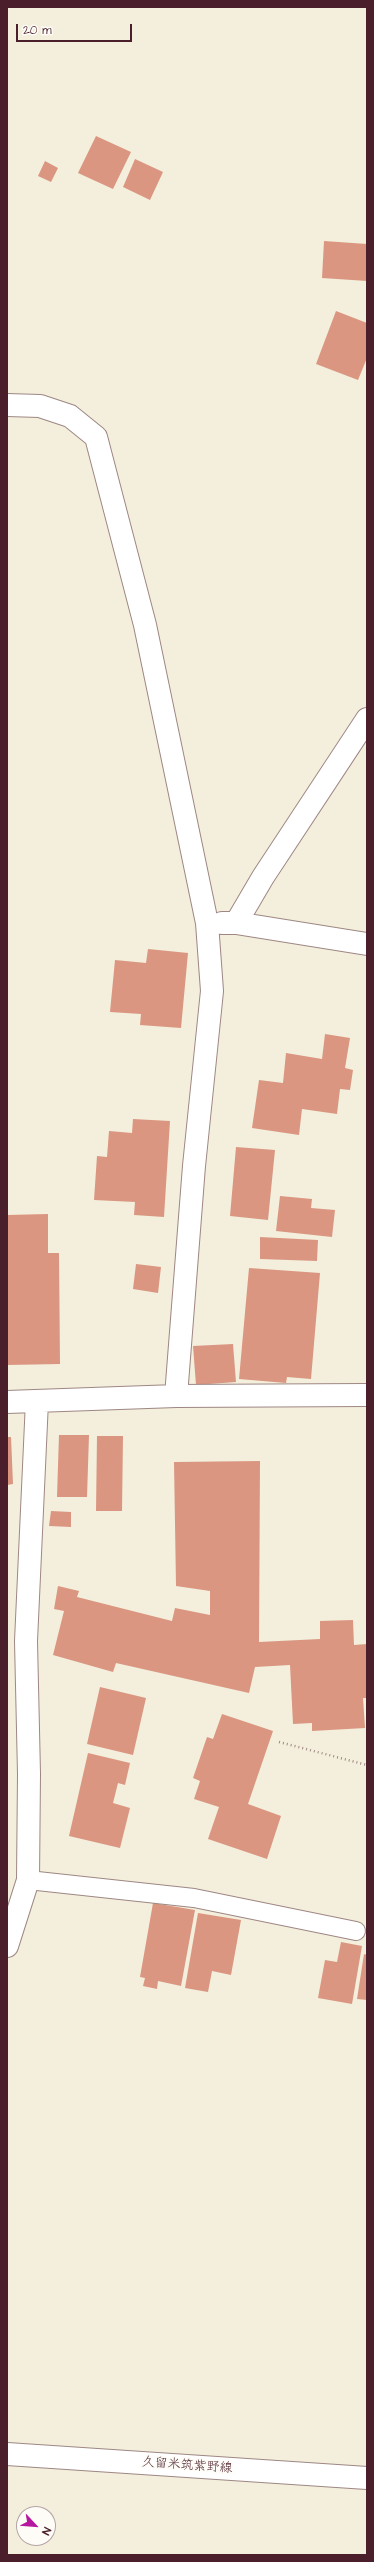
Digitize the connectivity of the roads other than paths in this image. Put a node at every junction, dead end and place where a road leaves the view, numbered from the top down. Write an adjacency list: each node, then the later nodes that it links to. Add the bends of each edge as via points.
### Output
1 (7, 405): 3 (street, via 40,406 70,416 96,437 145,625)
2 (367, 719): 4 (street, via 263,877)
3 (207, 923): 4 (street); 7 (street, via 212,991 194,1166)
4 (236, 923): 5 (street)
5 (367, 944)
6 (367, 1395): 7 (street)
7 (176, 1396): 8 (street)
8 (37, 1401): 9 (street); 10 (street, via 26,1641)
9 (7, 1402)
10 (28, 1880): 11 (lane, via 194,1898); 12 (street)
11 (356, 1931)
12 (7, 1946)
13 (7, 2454): 14 (street, 久留米筑紫野線)
14 (367, 2478)

